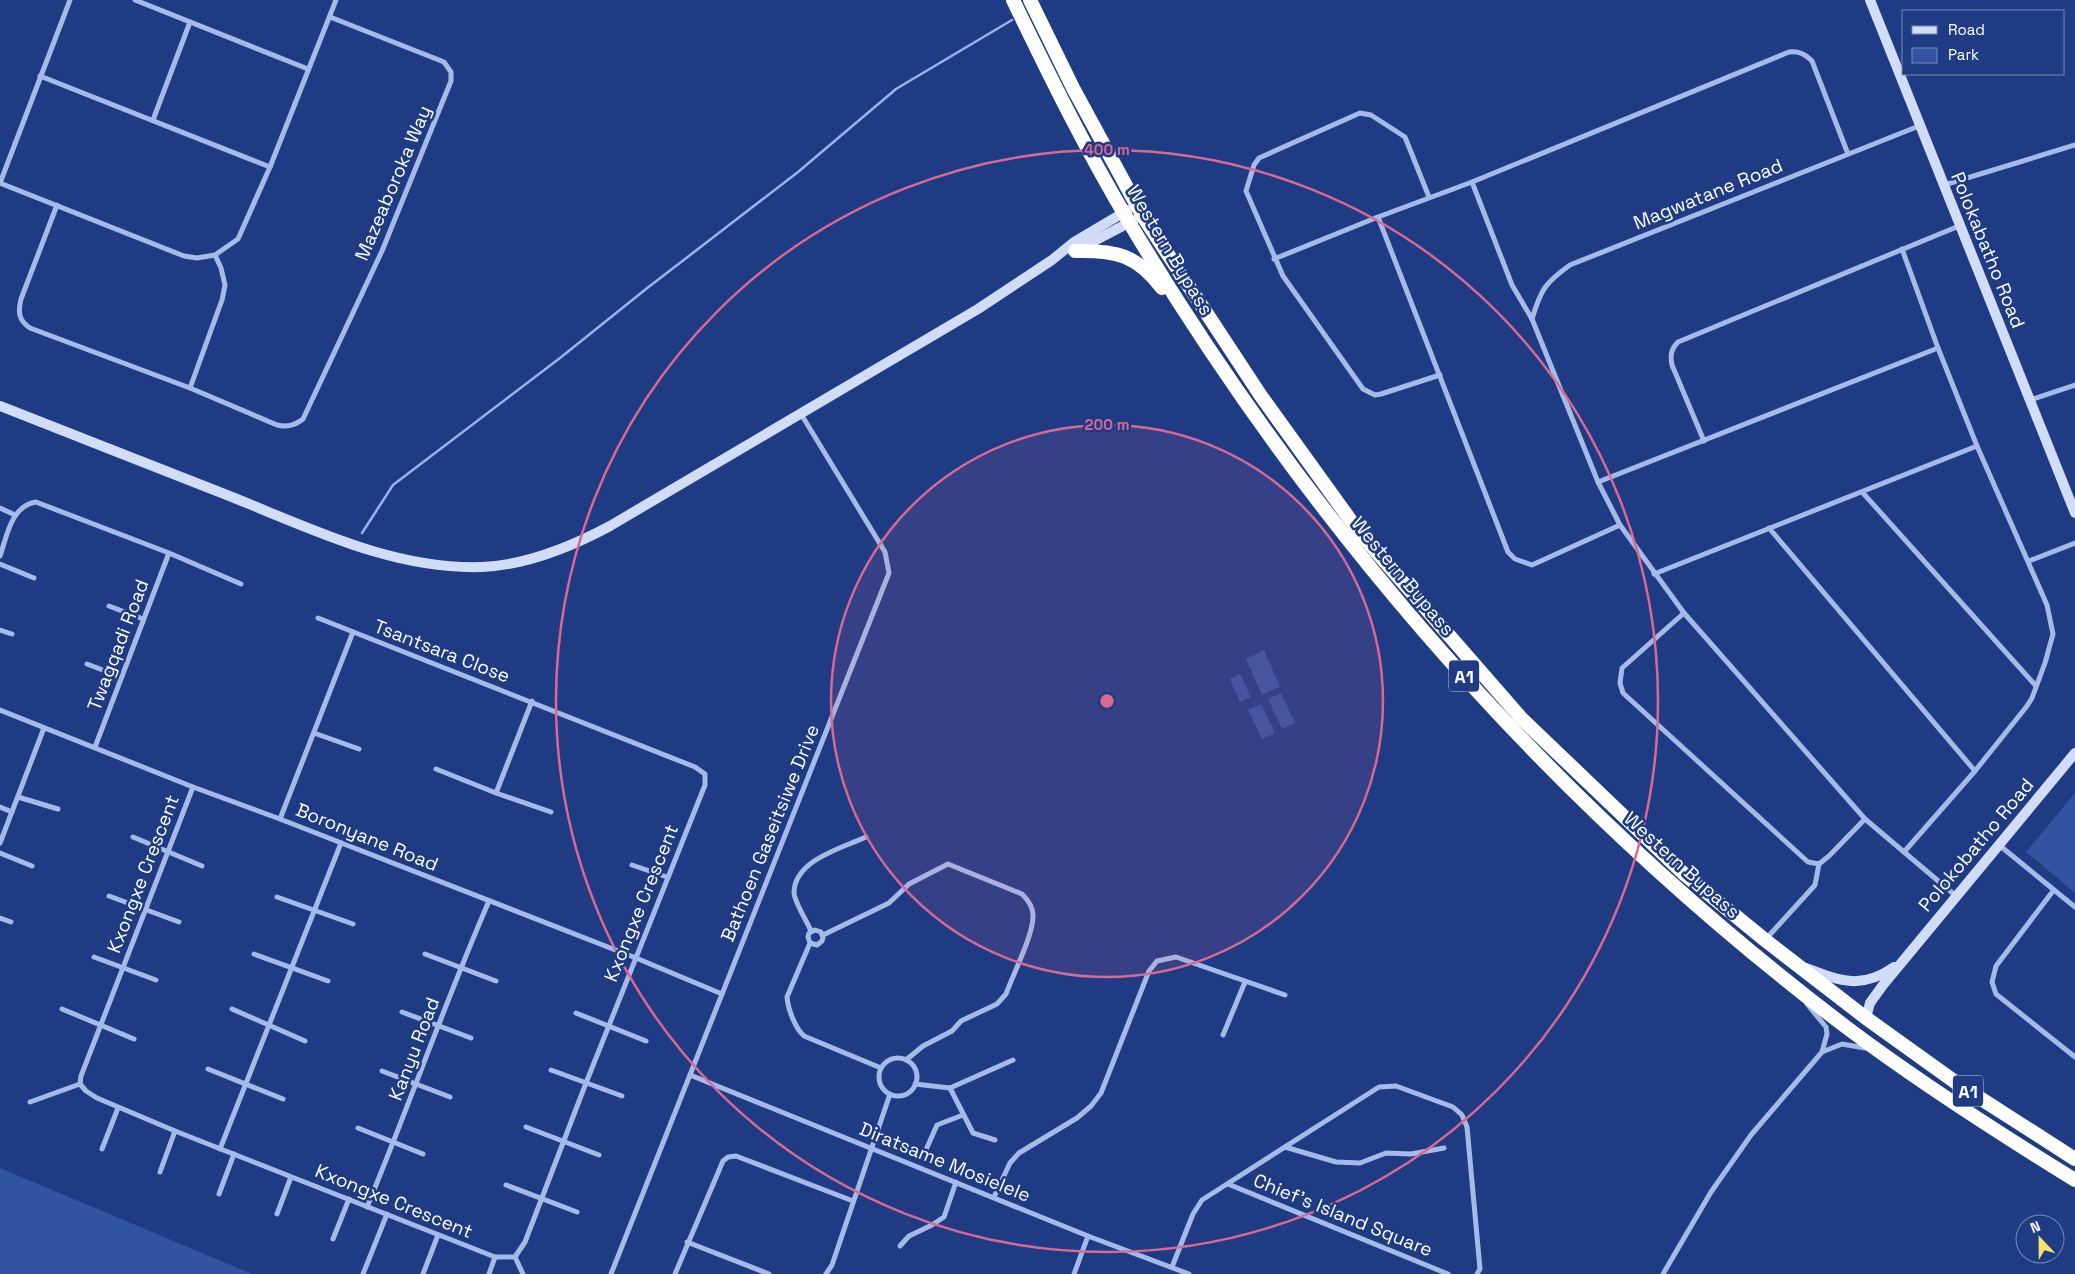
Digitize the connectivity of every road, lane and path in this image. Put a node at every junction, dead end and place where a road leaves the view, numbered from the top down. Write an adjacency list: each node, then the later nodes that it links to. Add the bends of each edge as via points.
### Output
1 (70, 0): 10 (street)
2 (135, 0): 8 (street)
3 (336, 0): 7 (street)
4 (1013, 0): 21 (highway, Western Bypass / A1, via 1058,94)
5 (1030, 0): 21 (highway, Western Bypass / A1)
6 (1870, 0): 12 (street, Polokabatho Road)
7 (330, 17): 9 (street); 34 (street, Mazeaboroka Way, via 444,62 451,72 451,81 382,251 303,419 287,427 276,425)
8 (190, 22): 9 (street); 11 (street)
9 (308, 69): 15 (street)
10 (40, 76): 11 (street); 17 (street)
11 (153, 120): 15 (street)
12 (1919, 126): 14 (street, Magwatane Road); 18 (street, Polokabatho Road)
13 (2075, 145): 18 (street)
14 (1848, 154): 16 (street, via 1812,61 1805,55 1789,52); 29 (street, Magwatane Road, via 1570,265 1545,286)
15 (270, 166): 26 (street, via 238,239)
16 (1472, 182): 19 (street); 29 (street, via 1512,285)
17 (0, 183): 20 (street)
18 (1943, 185): 23 (street, Polokabatho Road)
19 (1429, 197): 22 (street); 27 (street, via 1405,137 1371,115 1360,113 1259,158 1254,164 1246,192)
20 (57, 205): 26 (street, via 184,256); 34 (street, via 21,299 20,319 30,328)
21 (1133, 214): 25 (street); 28 (street, via 1074,242); 30 (highway, Western Bypass / A1); 111 (highway, Western Bypass / A1, via 1359,532 1405,586 1521,718 1683,873)
22 (1378, 216): 27 (street); 32 (street)
23 (1959, 226): 24 (street); 35 (street, Polokabatho Road)
24 (1902, 249): 31 (street); 38 (street, via 1678,342 1672,349 1672,365)
25 (1075, 251): 28 (street); 30 (highway, via 1116,253 1141,266)
26 (215, 255): 34 (street, via 224,285 222,300)
27 (1274, 259): 32 (street, via 1288,284 1363,389 1375,395 1381,394)
28 (1052, 260): 37 (street, via 978,309)
29 (1532, 318): 40 (street)
30 (1207, 346): 122 (highway, Western Bypass / A1, via 1350,545 1510,728 1672,884)
31 (1938, 348): 38 (street); 39 (street)
32 (1440, 374): 45 (street, via 1508,552 1515,559 1532,565)
33 (2075, 385): 35 (street)
34 (190, 388)
35 (2030, 400): 44 (street, Polokabatho Road)
36 (0, 406): 37 (street, via 374,552 463,567 506,564 570,546)
37 (801, 414): 127 (street, Bathoen Gaseitsiwe Drive, via 885,552 889,573)
38 (1704, 441): 40 (street)
39 (1977, 446): 41 (street); 50 (street)
40 (1598, 482): 45 (street)
41 (1863, 493): 46 (street); 64 (street)
42 (0, 508): 43 (street)
43 (15, 514): 48 (street, via 25,505 36,502); 49 (street)
44 (2075, 514)
45 (1620, 525): 52 (street)
46 (1768, 528): 52 (street); 73 (street)
47 (2075, 543): 50 (street)
48 (169, 553): 54 (street); 58 (street, Twagqadi Road)
49 (0, 556)
50 (2029, 561): 64 (street, via 2047,605 2053,634)
51 (0, 564): 53 (street)
52 (1654, 574): 56 (street)
53 (34, 578)
54 (241, 584)
55 (109, 606): 58 (street)
56 (1684, 613): 83 (street); 92 (street, via 1622,668 1620,683 1623,693 1808,862)
57 (318, 618): 60 (street)
58 (143, 619): 63 (street, Twagqadi Road)
59 (0, 630): 61 (street)
60 (353, 632): 65 (street, Tsantsara Close); 68 (street, Tsantsara Close)
61 (12, 634)
62 (87, 664): 63 (street)
63 (121, 677): 69 (street, Twagqadi Road)
64 (2036, 686): 73 (street, via 2027,706)
65 (532, 701): 74 (street, Tsantsara Close, via 695,767); 76 (street)
66 (0, 710): 67 (street, Boronyane Road)
67 (44, 728): 69 (street, Boronyane Road); 77 (street)
68 (314, 732): 70 (street); 82 (street, Tsantsara Close)
69 (95, 747): 75 (street, Boronyane Road)
70 (359, 750)
71 (2075, 753): 88 (street, Polokobatho Road)
72 (436, 768): 76 (street)
73 (1975, 771): 90 (street)
74 (705, 774): 96 (street, Kxongxe Crescent, via 704,786)
75 (193, 787): 82 (street, Boronyane Road); 89 (street, Kxongxe Crescent)
76 (496, 793): 81 (street)
77 (18, 796): 79 (street); 80 (street)
78 (0, 807): 80 (street)
79 (58, 810)
80 (12, 812): 86 (street)
81 (552, 812)
82 (280, 819): 87 (street, Boronyane Road)
83 (1865, 819): 90 (street); 92 (street)
84 (132, 837): 89 (street)
85 (866, 837): 109 (street, via 810,863 802,870 794,892)
86 (0, 843)
87 (341, 843): 101 (street, Boronyane Road); 103 (street)
88 (1998, 844): 97 (street); 99 (street, Polokobatho Road)
89 (168, 851): 95 (street); 104 (street, Kxongxe Crescent)
90 (1904, 852): 99 (street)
91 (0, 853): 94 (street)
92 (1819, 864): 111 (street, via 1815,886)
93 (632, 865): 96 (street)
94 (32, 866)
95 (202, 866)
96 (667, 877): 116 (street, Kxongxe Crescent)
97 (2053, 891): 102 (street); 144 (street, via 1996,966 1992,982 1996,994)
98 (109, 896): 104 (street)
99 (1956, 896): 117 (street, Polokobatho Road)
100 (277, 897): 103 (street)
101 (489, 901): 116 (street, Boronyane Road); 119 (street, Kanyu Road)
102 (2075, 907)
103 (314, 910): 108 (street); 120 (street)
104 (145, 911): 107 (street); 121 (street, Kxongxe Crescent)
105 (0, 918): 106 (street)
106 (11, 922)
107 (179, 922)
108 (353, 924)
109 (811, 931): 110 (street, via 818,930); 112 (street)
110 (823, 935): 112 (street, via 820,944); 145 (street, via 889,903 905,887 948,864 1022,894 1027,899 1032,911 1032,927 1002,999 961,1021 952,1031 923,1046)
111 (1765, 940): 118 (highway, Western Bypass / A1)
112 (810, 943): 147 (street, via 787,998 800,1032)
113 (254, 954): 120 (street)
114 (425, 954): 119 (street)
115 (94, 957): 121 (street)
116 (636, 958): 127 (street, Boronyane Road); 135 (street, Kxongxe Crescent)
117 (1904, 960): 118 (street, via 1879,976 1853,982 1840,981); 133 (street, Polokobatho Road, via 1875,995)
118 (1796, 964): 133 (highway, Western Bypass / A1)
119 (461, 966): 125 (street); 137 (street, Kanyu Road)
120 (293, 967): 124 (street); 134 (street)
121 (123, 968): 123 (street); 136 (street, Kxongxe Crescent)
122 (1782, 977): 143 (street, via 1826,1027); 153 (highway, Western Bypass / A1)
123 (156, 980)
124 (328, 981)
125 (496, 981)
126 (1245, 982): 128 (street); 138 (street); 189 (street, via 1176,957 1158,961 1149,970 1101,1094 1077,1118 1019,1153 1010,1163)
127 (722, 994): 151 (street, Bathoen Gaseitsiwe Drive)
128 (1285, 995)
129 (232, 1009): 134 (street)
130 (62, 1010): 136 (street)
131 (402, 1012): 137 (street)
132 (576, 1013): 135 (street)
133 (1866, 1018): 181 (highway, Western Bypass / A1, via 1958,1084)
134 (270, 1025): 141 (street); 156 (street)
135 (609, 1025): 142 (street); 152 (street, Kxongxe Crescent)
136 (101, 1026): 140 (street); 154 (street, Kxongxe Crescent)
137 (439, 1026): 139 (street); 157 (street, Kanyu Road)
138 (1223, 1035)
139 (471, 1038)
140 (134, 1039)
141 (305, 1041)
142 (646, 1041)
143 (1822, 1052): 153 (street, via 1842,1044 1860,1045); 217 (street, via 1751,1135 1711,1192)
144 (2075, 1056)
145 (906, 1060): 147 (street, via 892,1059); 155 (street, via 916,1070)
146 (1013, 1060): 158 (street)
147 (881, 1068): 159 (street, via 880,1083)
148 (208, 1069): 156 (street)
149 (550, 1070): 152 (street)
150 (382, 1071): 157 (street)
151 (690, 1076): 173 (street, Diratsame Mosielele); 209 (street, Bathoen Gaseitsiwe Drive)
152 (586, 1083): 160 (street); 171 (street, Kxongxe Crescent)
153 (1926, 1083): 184 (highway, Western Bypass / A1)
154 (80, 1084): 163 (street); 164 (street, Kxongxe Crescent, via 86,1091)
155 (915, 1084): 158 (street); 159 (street, via 905,1094)
156 (245, 1085): 162 (street); 176 (street)
157 (416, 1085): 161 (street); 170 (street, Kanyu Road)
158 (950, 1088): 165 (street)
159 (890, 1094): 173 (street)
160 (622, 1096)
161 (450, 1098)
162 (283, 1099)
163 (30, 1102)
164 (118, 1108): 168 (street, Kxongxe Crescent); 175 (street)
165 (963, 1115): 169 (street, via 973,1133); 177 (street, via 937,1126)
166 (526, 1127): 171 (street)
167 (358, 1128): 170 (street)
168 (175, 1131): 176 (street, Kxongxe Crescent); 182 (street)
169 (995, 1140)
170 (394, 1142): 179 (street); 193 (street, Kanyu Road)
171 (563, 1142): 180 (street); 190 (street, Kxongxe Crescent)
172 (1285, 1147): 174 (street, via 1336,1162 1360,1162 1386,1153 1411,1154); 186 (street, Chief's Island Square); 216 (street, Chief's Island Square, via 1379,1087 1396,1086 1453,1107 1462,1115 1467,1127 1480,1269)
173 (871, 1148): 185 (street, Diratsame Mosielele); 192 (street)
174 (1444, 1148)
175 (102, 1149)
176 (220, 1149): 178 (street, Kxongxe Crescent)
177 (925, 1152)
178 (234, 1154): 183 (street, Kxongxe Crescent); 188 (street)
179 (423, 1154)
180 (599, 1155)
181 (2075, 1159)
182 (160, 1172)
183 (291, 1177): 191 (street, Kxongxe Crescent); 195 (street)
184 (2075, 1180)
185 (956, 1182): 189 (street, Diratsame Mosielele); 201 (street, via 944,1217 909,1236)
186 (1228, 1184): 204 (street, Chief's Island Square, via 1202,1200); 215 (street, Chief's Island Square)
187 (506, 1185): 190 (street)
188 (218, 1194)
189 (994, 1197): 198 (street, Diratsame Mosielele)
190 (541, 1198): 194 (street); 202 (street, Kxongxe Crescent, via 525,1242)
191 (349, 1199): 193 (street, Kxongxe Crescent); 199 (street)
192 (853, 1201): 200 (street, via 736,1156 728,1156 723,1160); 212 (street, via 832,1265)
193 (367, 1207): 196 (street, Kxongxe Crescent)
194 (577, 1212)
195 (277, 1214)
196 (387, 1214): 197 (street, Kxongxe Crescent); 205 (street)
197 (438, 1235): 203 (street, Kxongxe Crescent); 206 (street)
198 (1088, 1236): 204 (street, Diratsame Mosielele); 213 (street)
199 (333, 1239)
200 (688, 1242): 210 (street); 211 (street)
201 (900, 1246)
202 (515, 1256): 203 (street, Kxongxe Crescent); 208 (street)
203 (495, 1257): 207 (street)
204 (1172, 1267): 214 (street, Diratsame Mosielele)
205 (363, 1274)
206 (423, 1274)
207 (488, 1274)
208 (523, 1274)
209 (612, 1274)
210 (675, 1274)
211 (769, 1274)
212 (826, 1274)
213 (1074, 1274)
214 (1189, 1274)
215 (1448, 1274)
216 (1477, 1274)
217 (1663, 1274)

